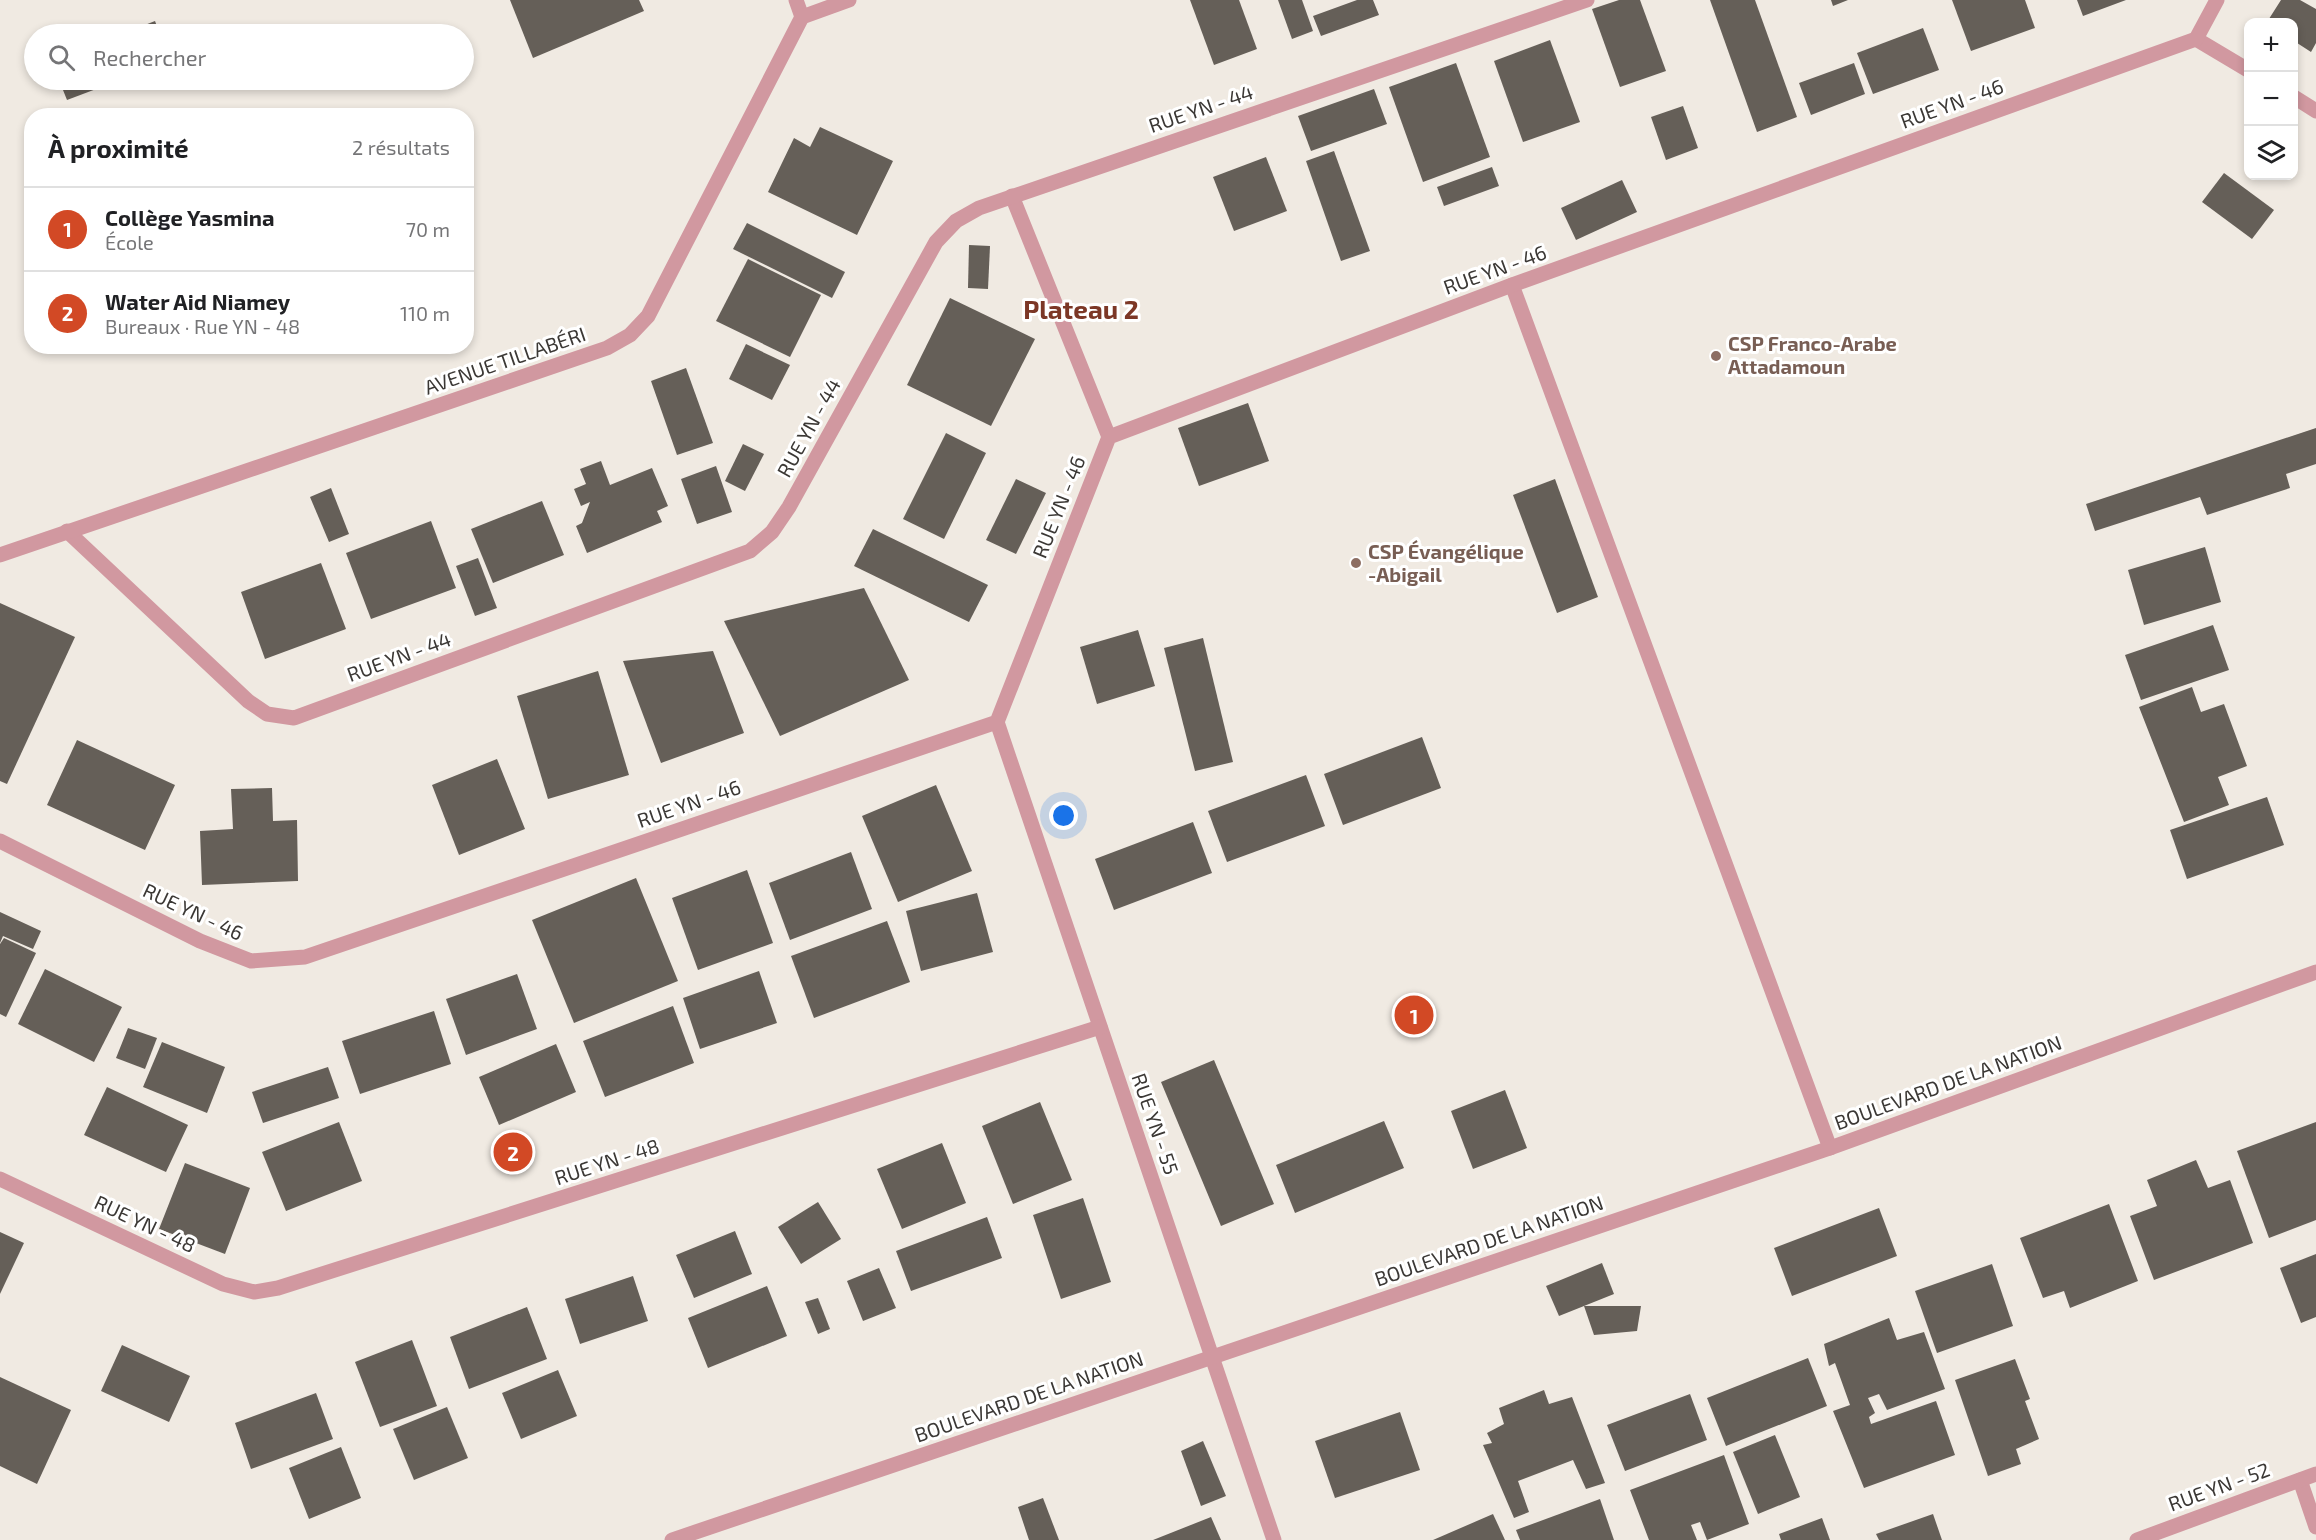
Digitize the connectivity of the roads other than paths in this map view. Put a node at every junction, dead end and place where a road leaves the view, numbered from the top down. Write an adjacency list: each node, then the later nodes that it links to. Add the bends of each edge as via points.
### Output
1 (796, 0): 5 (street)
2 (849, 0): 5 (street)
3 (1587, 0): 10 (street, RUE YN - 44)
4 (2217, 0): 6 (street)
5 (802, 17): 13 (street, AVENUE TILLABÉRI, via 648,316 630,335 607,348)
6 (2196, 39): 7 (street); 11 (street, RUE YN - 46)
7 (2244, 68)
8 (2298, 100): 9 (street)
9 (2316, 111)
10 (1012, 196): 12 (street); 13 (street, RUE YN - 44, via 956,221 936,242 789,507 772,532 750,551 294,718 267,714 248,701)
11 (1512, 285): 12 (street, RUE YN - 46); 19 (street)
12 (1109, 437): 15 (street, RUE YN - 46)
13 (67, 531): 14 (street, AVENUE TILLABÉRI)
14 (0, 555)
15 (997, 722): 16 (street, RUE YN - 46, via 305,957 251,961 200,941); 18 (street, RUE YN - 55)
16 (0, 841)
17 (2316, 972): 19 (street, BOULEVARD DE LA NATION)
18 (1100, 1027): 20 (street, RUE YN - 48, via 262,1291 223,1284); 21 (street, RUE YN - 55)
19 (1830, 1148): 21 (street, BOULEVARD DE LA NATION)
20 (0, 1179)
21 (1212, 1357): 25 (street, BOULEVARD DE LA NATION); 26 (street, RUE YN - 55)
22 (2316, 1474): 23 (street, RUE YN - 52)
23 (2300, 1480): 24 (street); 27 (street, RUE YN - 52)
24 (2316, 1527)
25 (672, 1540)
26 (1274, 1540)
27 (2137, 1540)

